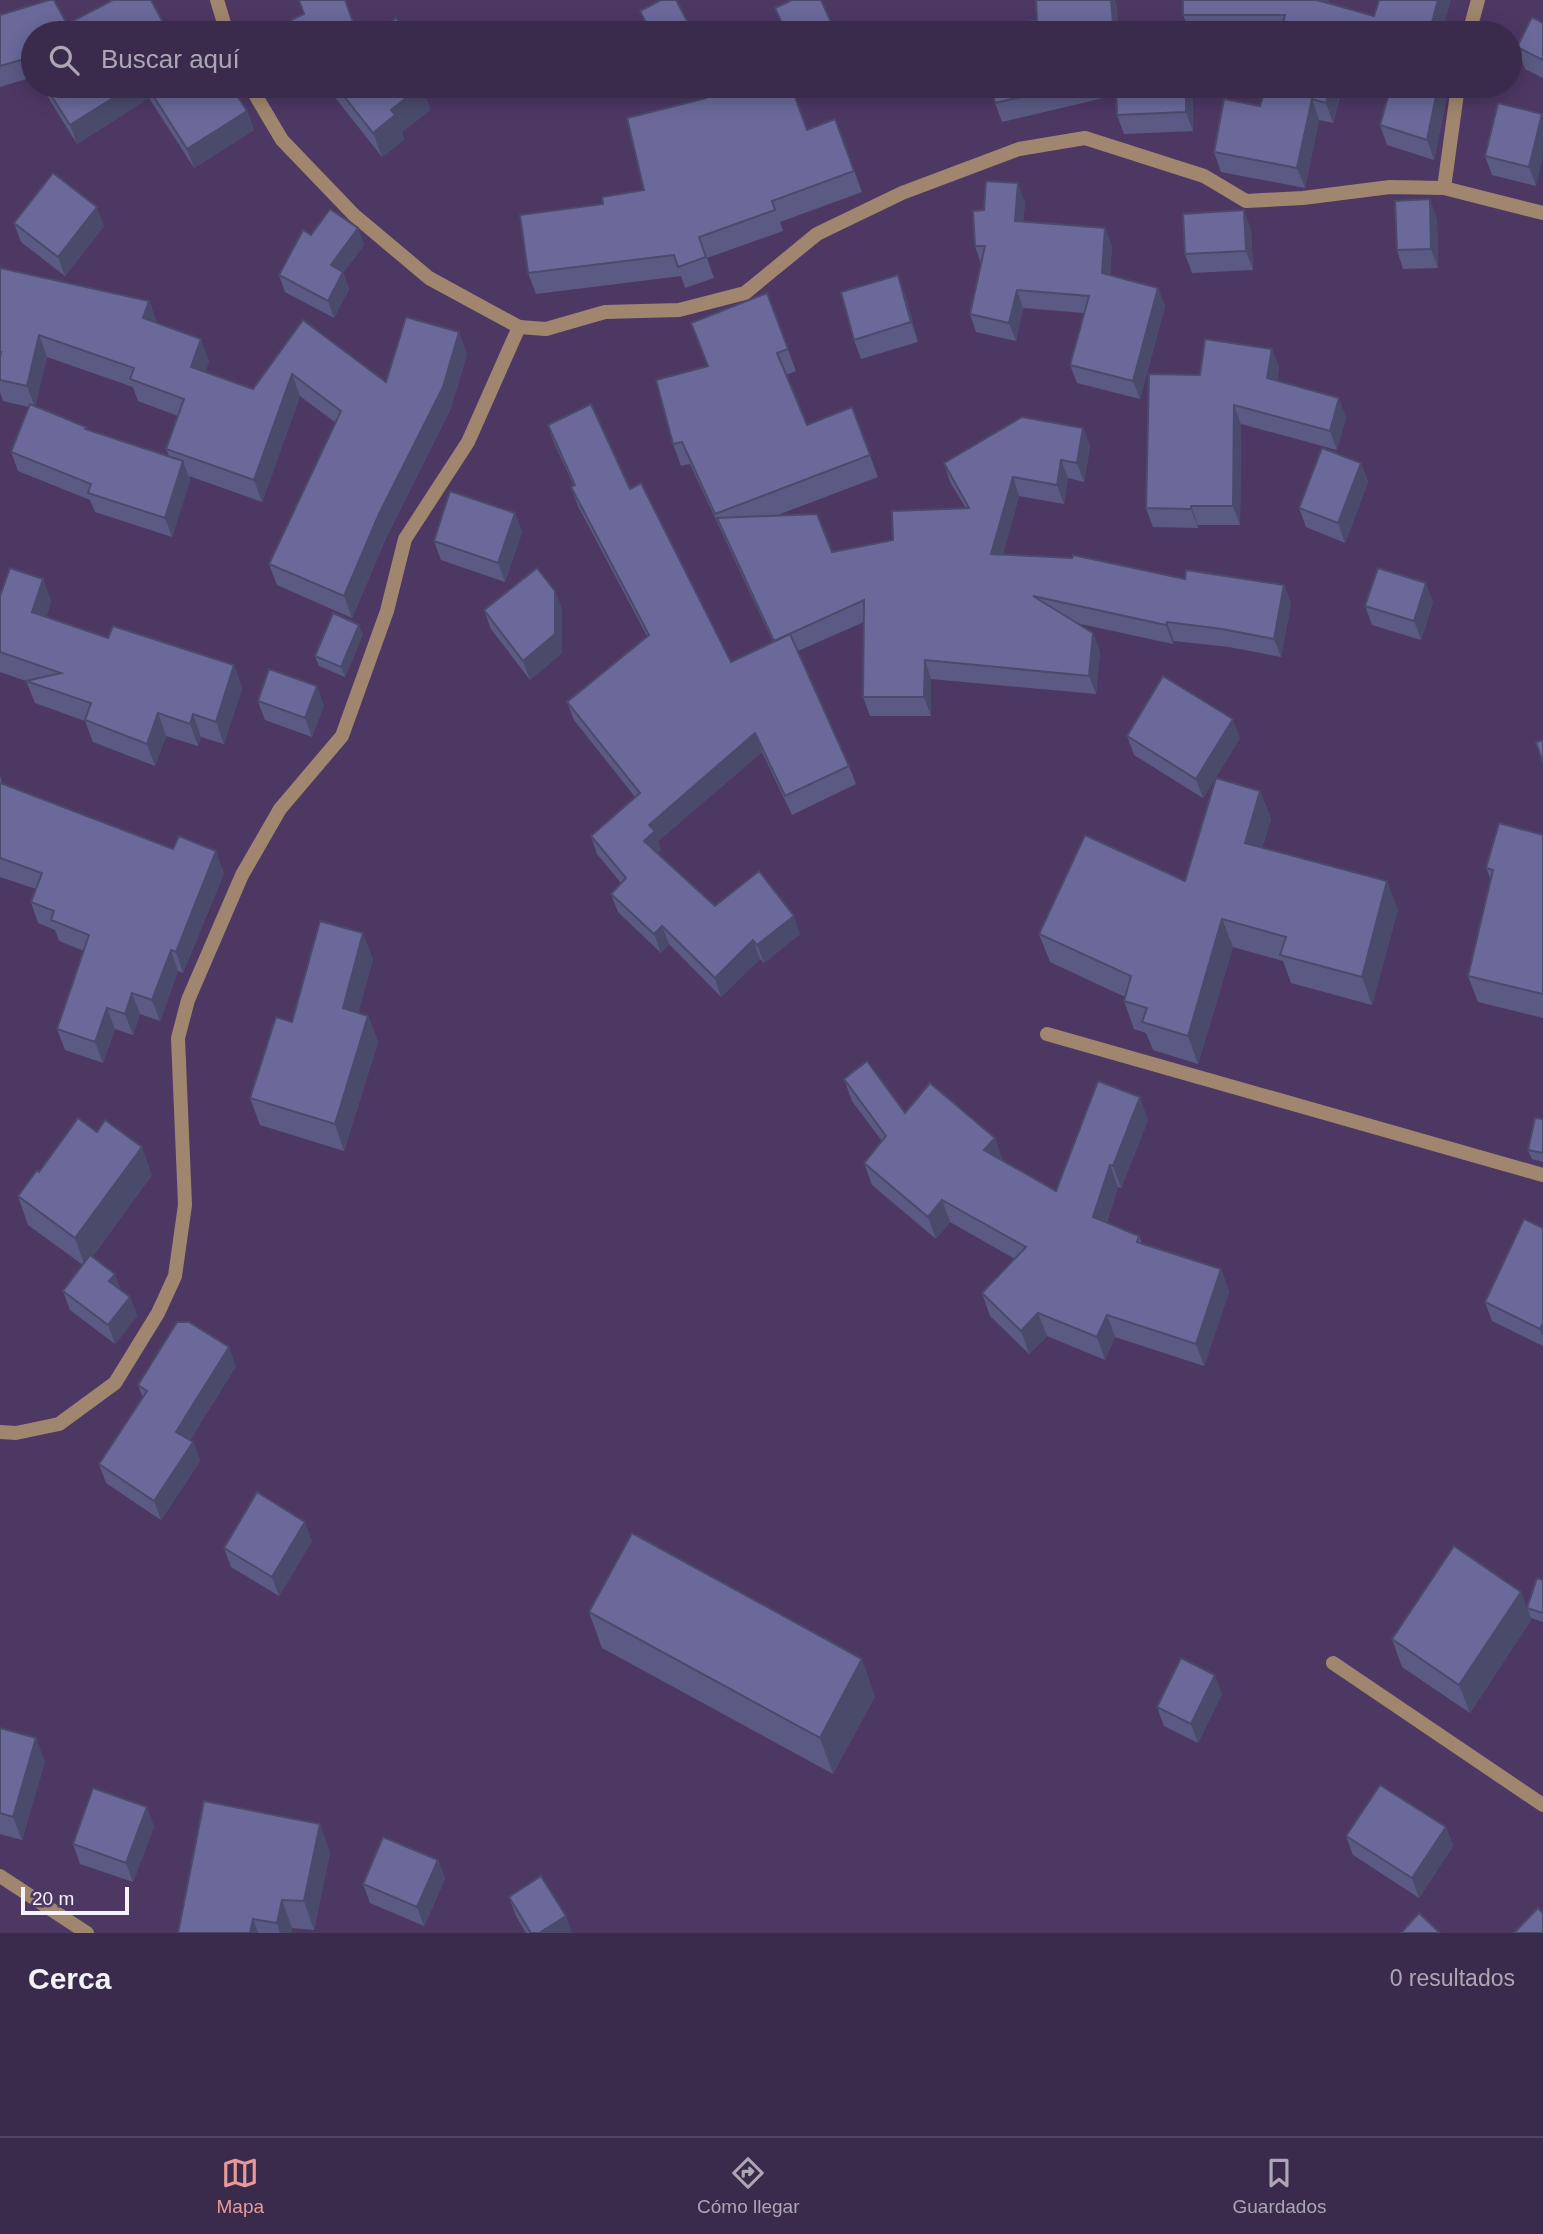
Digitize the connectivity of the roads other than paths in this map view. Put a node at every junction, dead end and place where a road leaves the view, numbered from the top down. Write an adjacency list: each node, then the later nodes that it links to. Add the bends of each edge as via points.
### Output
1 (218, 0): 3 (street)
2 (1478, 0): 4 (street)
3 (224, 21)
4 (1472, 21)
5 (257, 98): 9 (street, via 282,140 354,215 429,278)
6 (1456, 98): 7 (street)
7 (1444, 188): 8 (street); 9 (street, via 1390,187 1246,201 1205,176 1085,138 1019,149 902,193 817,234 745,293 679,310 605,312 546,329)
8 (1543, 214)
9 (519, 327): 12 (street, via 468,442 405,539 387,611 341,736 280,809 242,875 188,1000 178,1038 185,1205 175,1276 158,1313 115,1383 59,1424)
10 (1047, 1034): 11 (street)
11 (1543, 1175)
12 (0, 1432)
13 (1334, 1663): 14 (street)
14 (1543, 1805)
15 (0, 1876): 16 (street)
16 (87, 1933)

